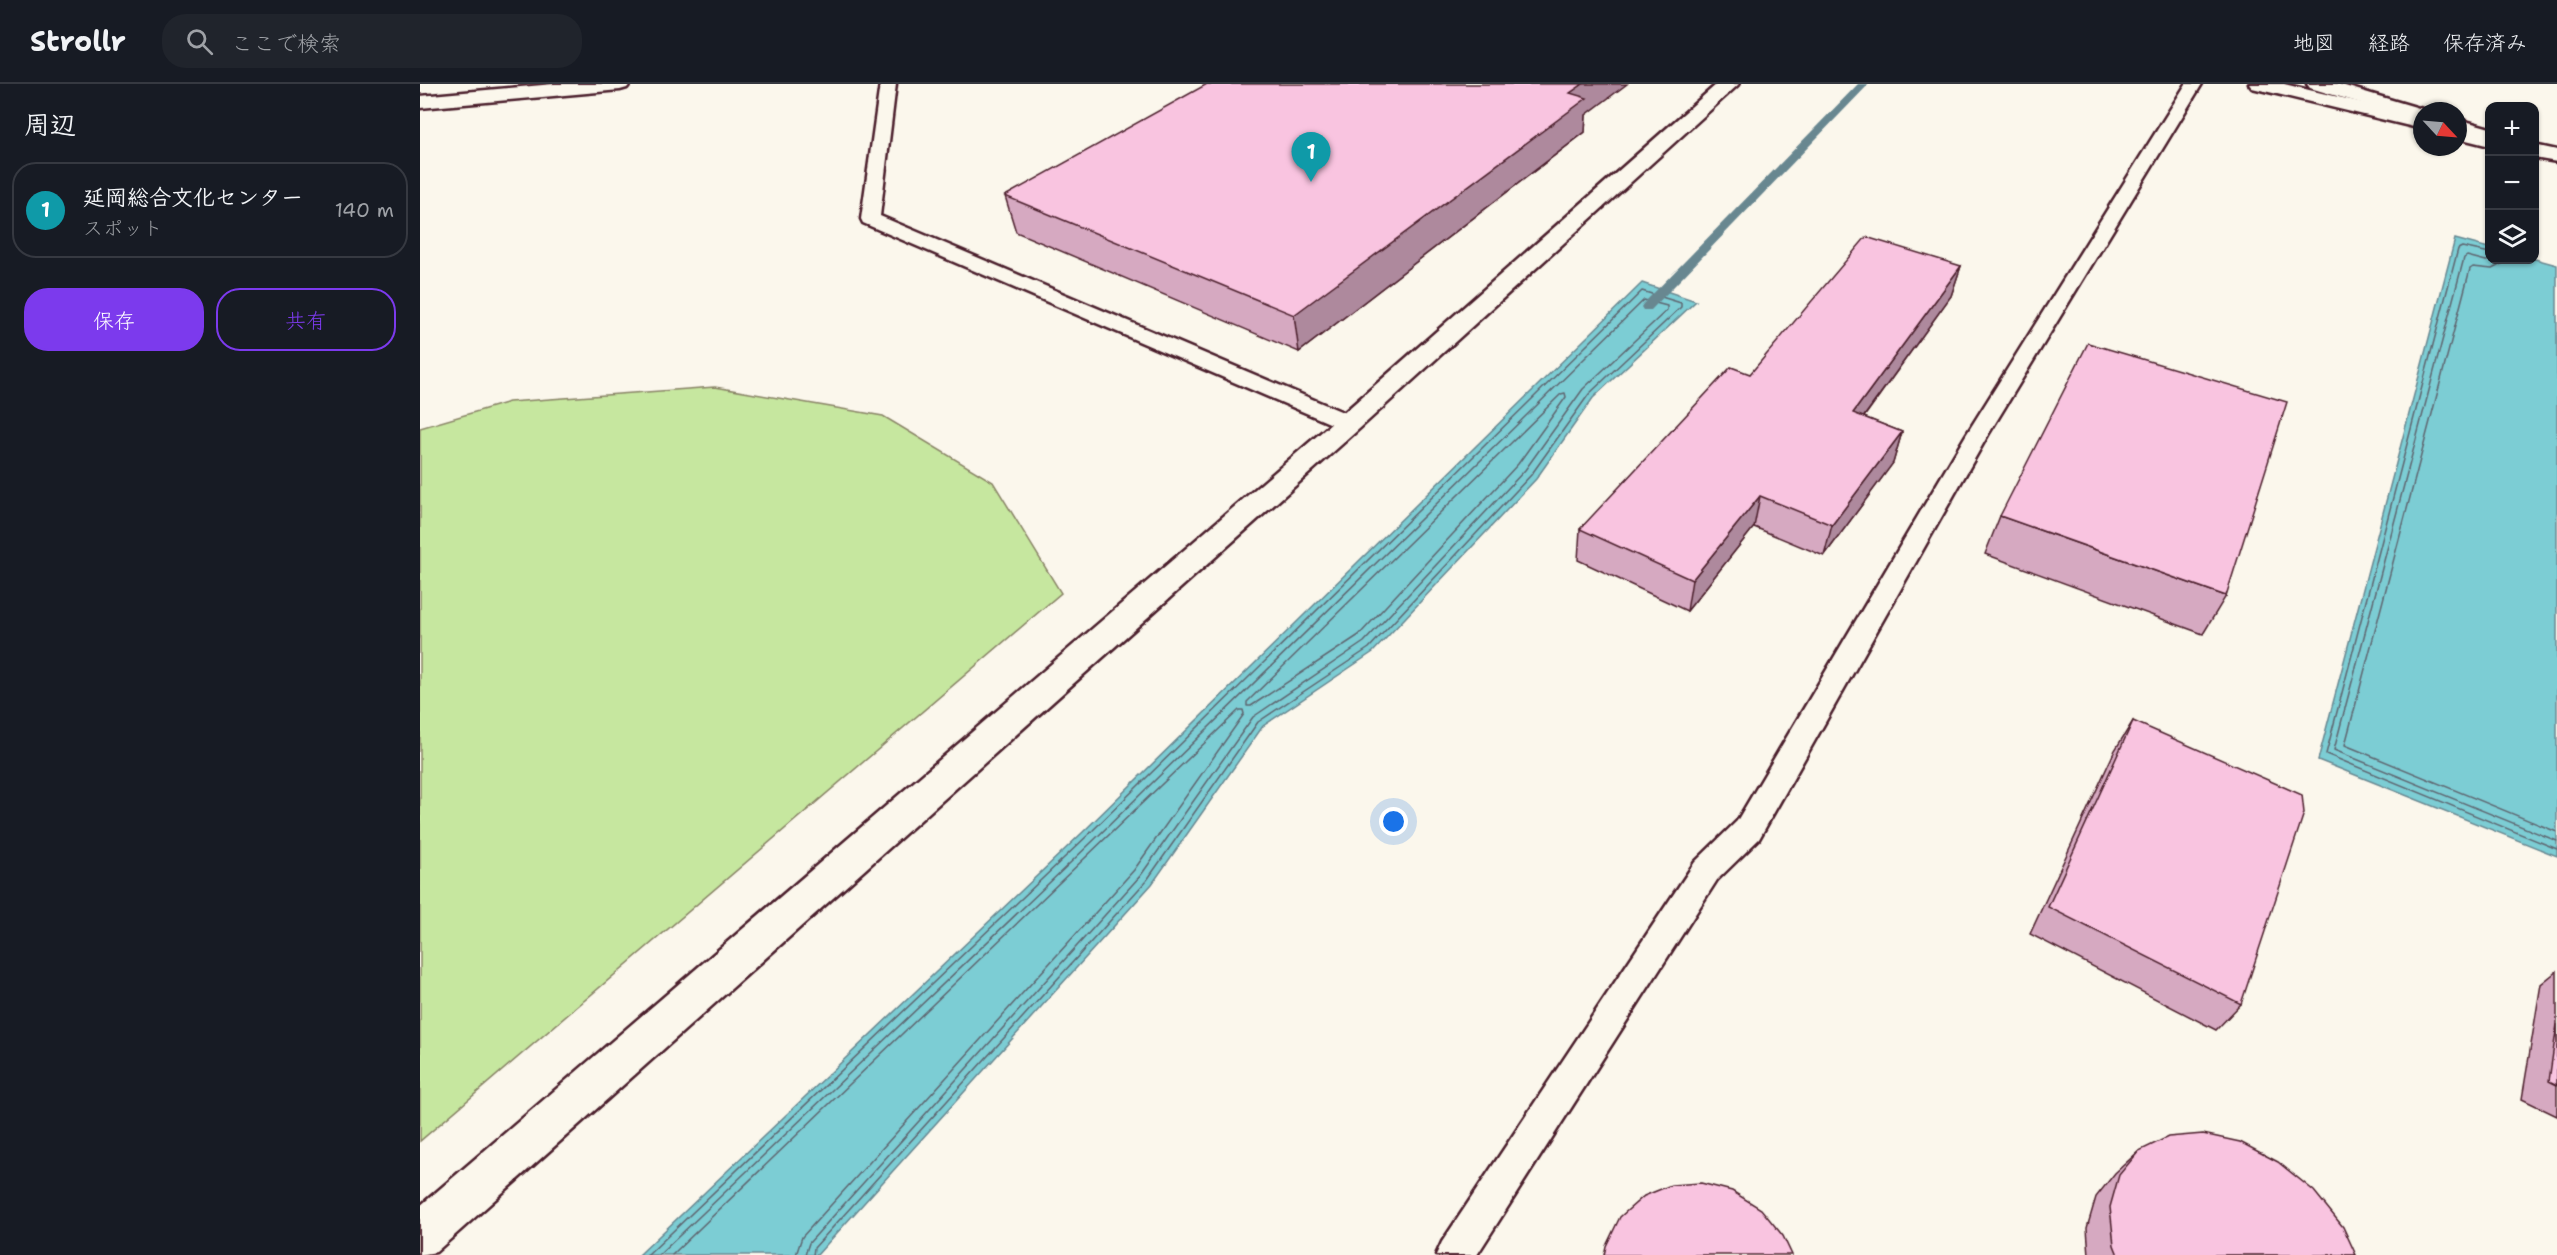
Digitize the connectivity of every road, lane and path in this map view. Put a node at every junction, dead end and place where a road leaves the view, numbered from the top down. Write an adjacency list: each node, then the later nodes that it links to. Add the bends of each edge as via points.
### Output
1 (620, 84): 7 (street)
2 (888, 84): 16 (lane, via 870,219)
3 (1730, 84): 16 (street)
4 (2194, 84): 18 (lane, via 1977,435 1748,830 1706,871)
5 (2259, 84): 9 (street)
6 (2317, 84): 8 (street)
7 (420, 102)
8 (2413, 112)
9 (2413, 121)
10 (2467, 128): 11 (street)
11 (2485, 133)
12 (2467, 134): 13 (street)
13 (2485, 139)
14 (2539, 150): 15 (street)
15 (2557, 155)
16 (1349, 423): 17 (street)
17 (420, 1236)
18 (1455, 1255)

